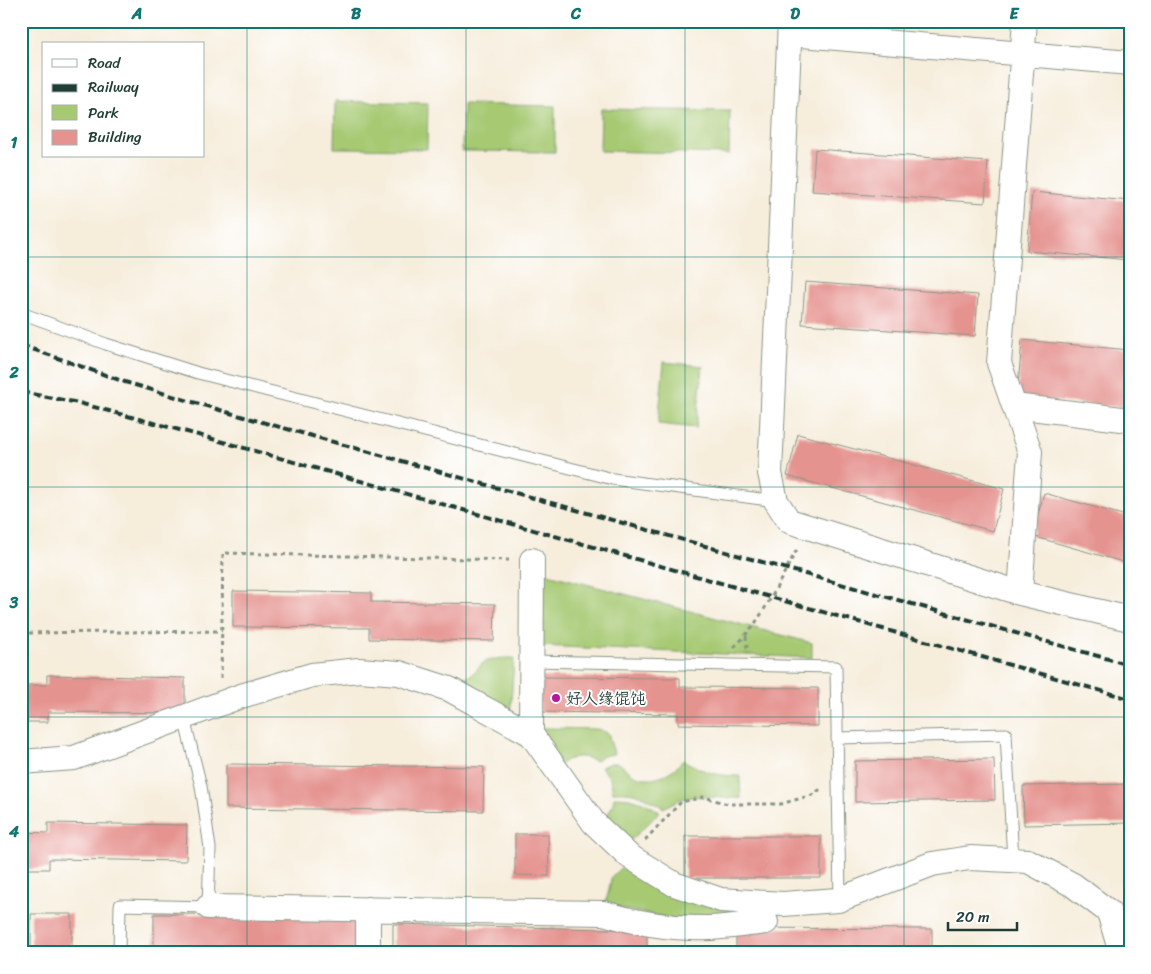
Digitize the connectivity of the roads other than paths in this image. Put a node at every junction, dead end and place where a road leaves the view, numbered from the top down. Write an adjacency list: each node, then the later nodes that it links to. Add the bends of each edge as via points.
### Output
1 (1026, 21): 3 (street)
2 (790, 28): 3 (street); 8 (street, via 770,473)
3 (1023, 54): 4 (street); 6 (street, via 999,363)
4 (1130, 63)
5 (21, 314): 8 (lane, via 198,373 613,479)
6 (1014, 406): 7 (street); 10 (street, via 1030,452)
7 (1130, 420)
8 (776, 501): 10 (street, via 789,521)
9 (532, 560): 12 (street)
10 (1020, 593): 11 (street)
11 (1130, 619)
12 (532, 661): 14 (street); 15 (lane, via 836,667)
13 (184, 718): 14 (street, via 312,675 359,670 399,673 450,689); 16 (street, via 74,758); 19 (lane, via 201,786 210,848)
14 (531, 734): 18 (street, via 594,823 629,856 674,884 721,900 783,904)
15 (837, 738): 17 (lane, via 1006,734); 18 (lane)
16 (21, 762)
17 (1013, 860): 18 (street, via 970,858 932,864); 24 (street, via 1028,861 1073,885 1109,912)
18 (840, 899)
19 (208, 907): 20 (street); 22 (lane, via 120,905)
20 (368, 909): 21 (street, via 604,913 630,921 691,928); 23 (street)
21 (766, 922)
22 (119, 953)
23 (368, 953)
24 (1122, 953)

